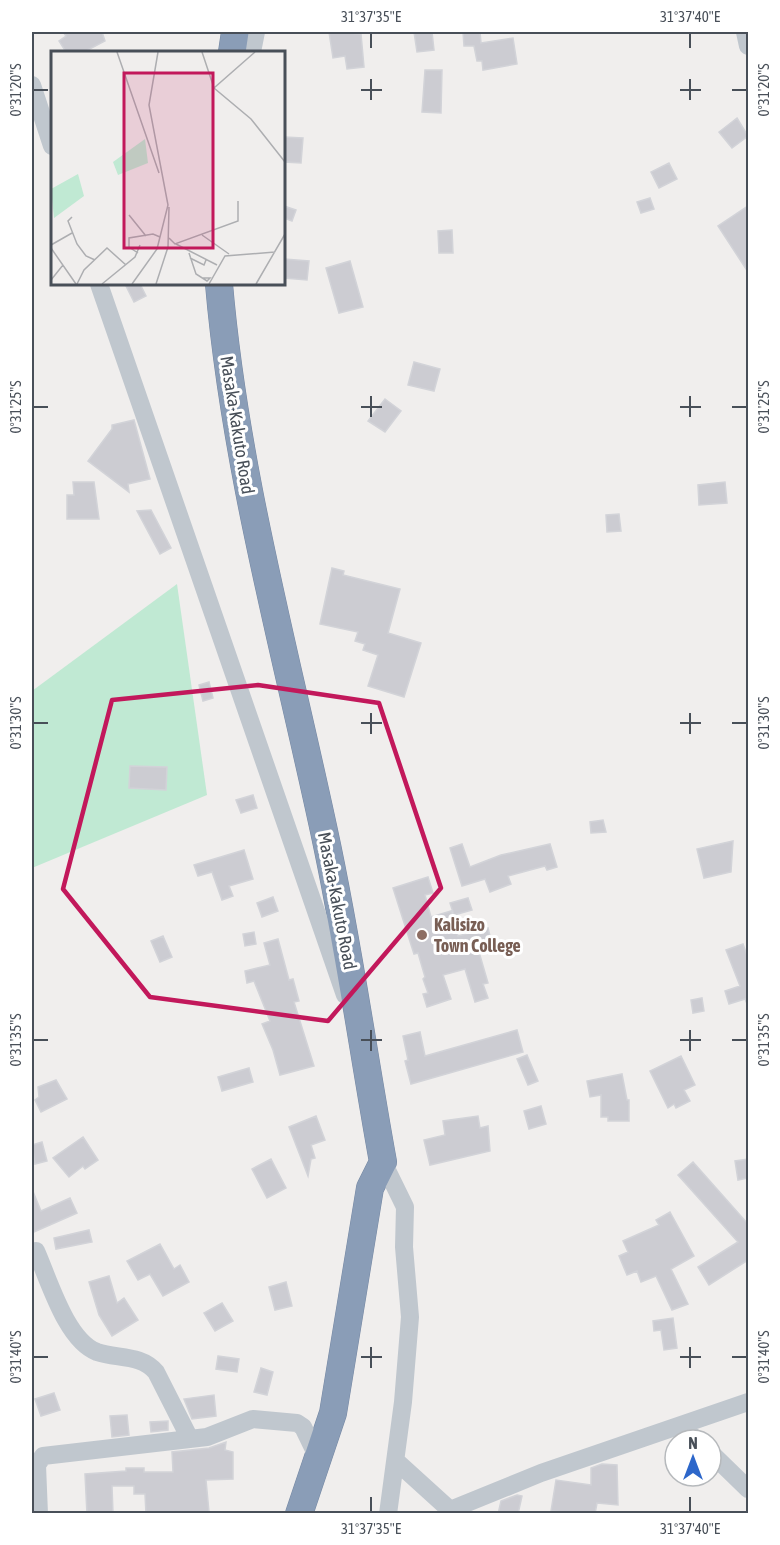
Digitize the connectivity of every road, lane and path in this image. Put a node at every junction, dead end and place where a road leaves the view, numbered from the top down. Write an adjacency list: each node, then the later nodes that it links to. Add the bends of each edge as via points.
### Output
1 (235, 32): 5 (highway)
2 (256, 32): 6 (street)
3 (745, 32): 4 (street)
4 (748, 45)
5 (232, 51)
6 (252, 51)
7 (32, 85): 8 (street)
8 (51, 143)
9 (99, 285): 11 (street)
10 (219, 285): 11 (highway, Masaka-Kakuto Road, via 226,362 250,506 325,833)
11 (360, 1040): 12 (highway, Masaka-Kakuto Road)
12 (383, 1162): 18 (highway, via 370,1188 335,1403); 19 (street, via 405,1208 404,1246 409,1277 410,1317)
13 (36, 1251): 17 (street, via 76,1338 97,1352 149,1364)
14 (748, 1402): 15 (street)
15 (677, 1428)
16 (663, 1433): 22 (street, via 542,1473)
17 (190, 1439): 18 (street, via 207,1437 253,1419 287,1420 303,1427); 23 (street, via 43,1456 37,1465)
18 (318, 1458): 24 (highway)
19 (396, 1461): 22 (street); 25 (street)
20 (723, 1465): 21 (street)
21 (748, 1489)
22 (452, 1512)
23 (39, 1514)
24 (299, 1514)
25 (388, 1514)

